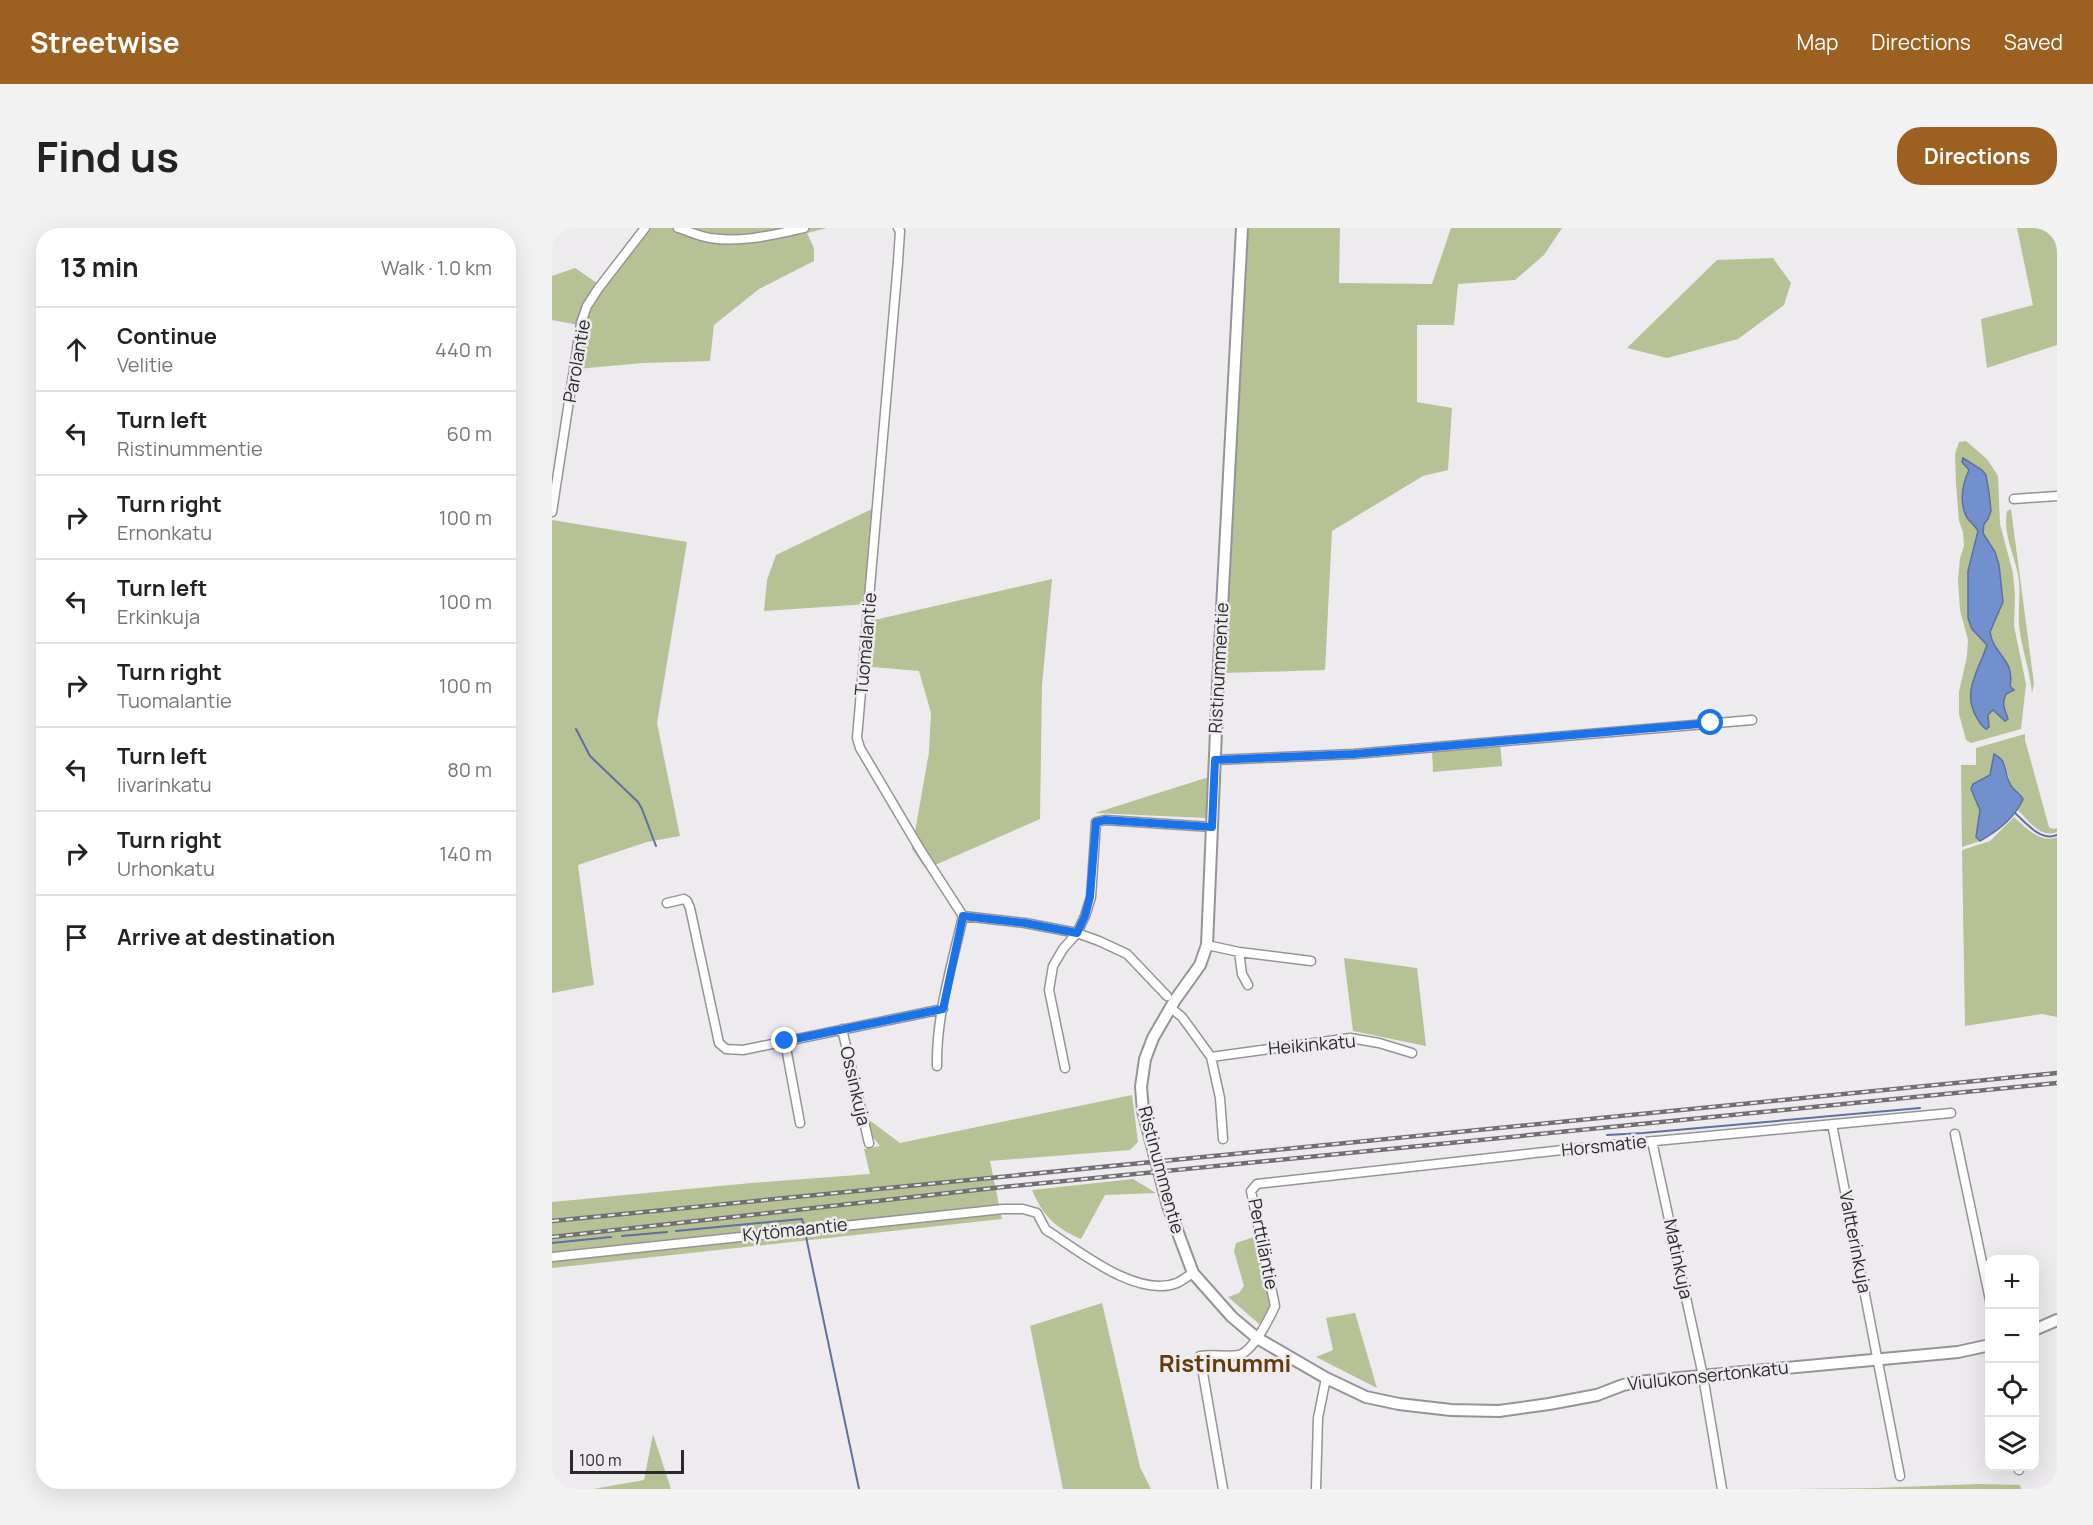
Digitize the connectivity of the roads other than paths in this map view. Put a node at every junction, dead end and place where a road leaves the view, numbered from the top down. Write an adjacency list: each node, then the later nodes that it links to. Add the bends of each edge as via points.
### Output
1 (645, 228): 8 (street, Parolantie, via 597,289 581,323)
2 (678, 228): 3 (street, via 707,238 731,240 756,239)
3 (804, 228)
4 (898, 228): 13 (street, Tuomalantie, via 857,738)
5 (1242, 228): 10 (street, Ristinummentie)
6 (2057, 496): 7 (street)
7 (2014, 499)
8 (552, 512)
9 (1752, 720): 10 (street, via 1354,754)
10 (1215, 760): 11 (street, Ristinummentie)
11 (1212, 827): 14 (street, via 1096,822 1090,897); 15 (street, Ristinummentie)
12 (667, 903): 23 (street, via 684,899 690,908 719,1043 736,1051)
13 (963, 916): 14 (street); 21 (street)
14 (1077, 933): 19 (street, via 1127,954); 27 (street, via 1053,966 1049,990)
15 (1208, 945): 16 (street); 20 (street, Ristinummentie, via 1200,965)
16 (1239, 952): 17 (street); 18 (street, via 1242,974)
17 (1311, 961)
18 (1248, 984)
19 (1167, 996)
20 (1171, 1008): 25 (street); 37 (street, Ristinummentie, via 1145,1059 1143,1112 1168,1206)
21 (943, 1009): 22 (street); 26 (street)
22 (842, 1029): 23 (street); 34 (street, Ossinkuja)
23 (785, 1042): 29 (street)
24 (1412, 1053): 25 (street, Heikinkatu, via 1350,1038)
25 (1211, 1057): 32 (street, via 1221,1098)
26 (937, 1066)
27 (1065, 1068)
28 (1951, 1113): 30 (street, Horsmatie)
29 (800, 1122)
30 (1832, 1124): 33 (street, Horsmatie); 43 (street, Valtterinkuja)
31 (1955, 1134): 38 (street)
32 (1223, 1139)
33 (1652, 1141): 35 (street, Horsmatie); 44 (street, Matinkuja)
34 (869, 1143)
35 (1257, 1184): 41 (street, Perttiläntie, via 1251,1191 1275,1306)
36 (552, 1257): 37 (street, Kytömaantie, via 1023,1209 1037,1213 1050,1233 1125,1279 1162,1286)
37 (1193, 1273): 41 (street, Ristinummentie, via 1232,1317)
38 (1985, 1280)
39 (2057, 1320): 40 (street)
40 (2039, 1327)
41 (1257, 1338): 45 (street, Ristinummentie); 47 (street, via 1242,1354 1200,1356)
42 (1985, 1346): 43 (street, Viulukonsertonkatu)
43 (1878, 1359): 44 (street, Viulukonsertonkatu); 46 (street, Valtterinkuja)
44 (1703, 1376): 45 (street, Viulukonsertonkatu, via 1623,1385 1597,1395 1499,1411 1399,1404 1366,1397); 49 (street, Matinkuja)
45 (1326, 1378): 48 (street, via 1318,1418)
46 (1900, 1476)
47 (1223, 1489)
48 (1316, 1489)
49 (1722, 1489)

